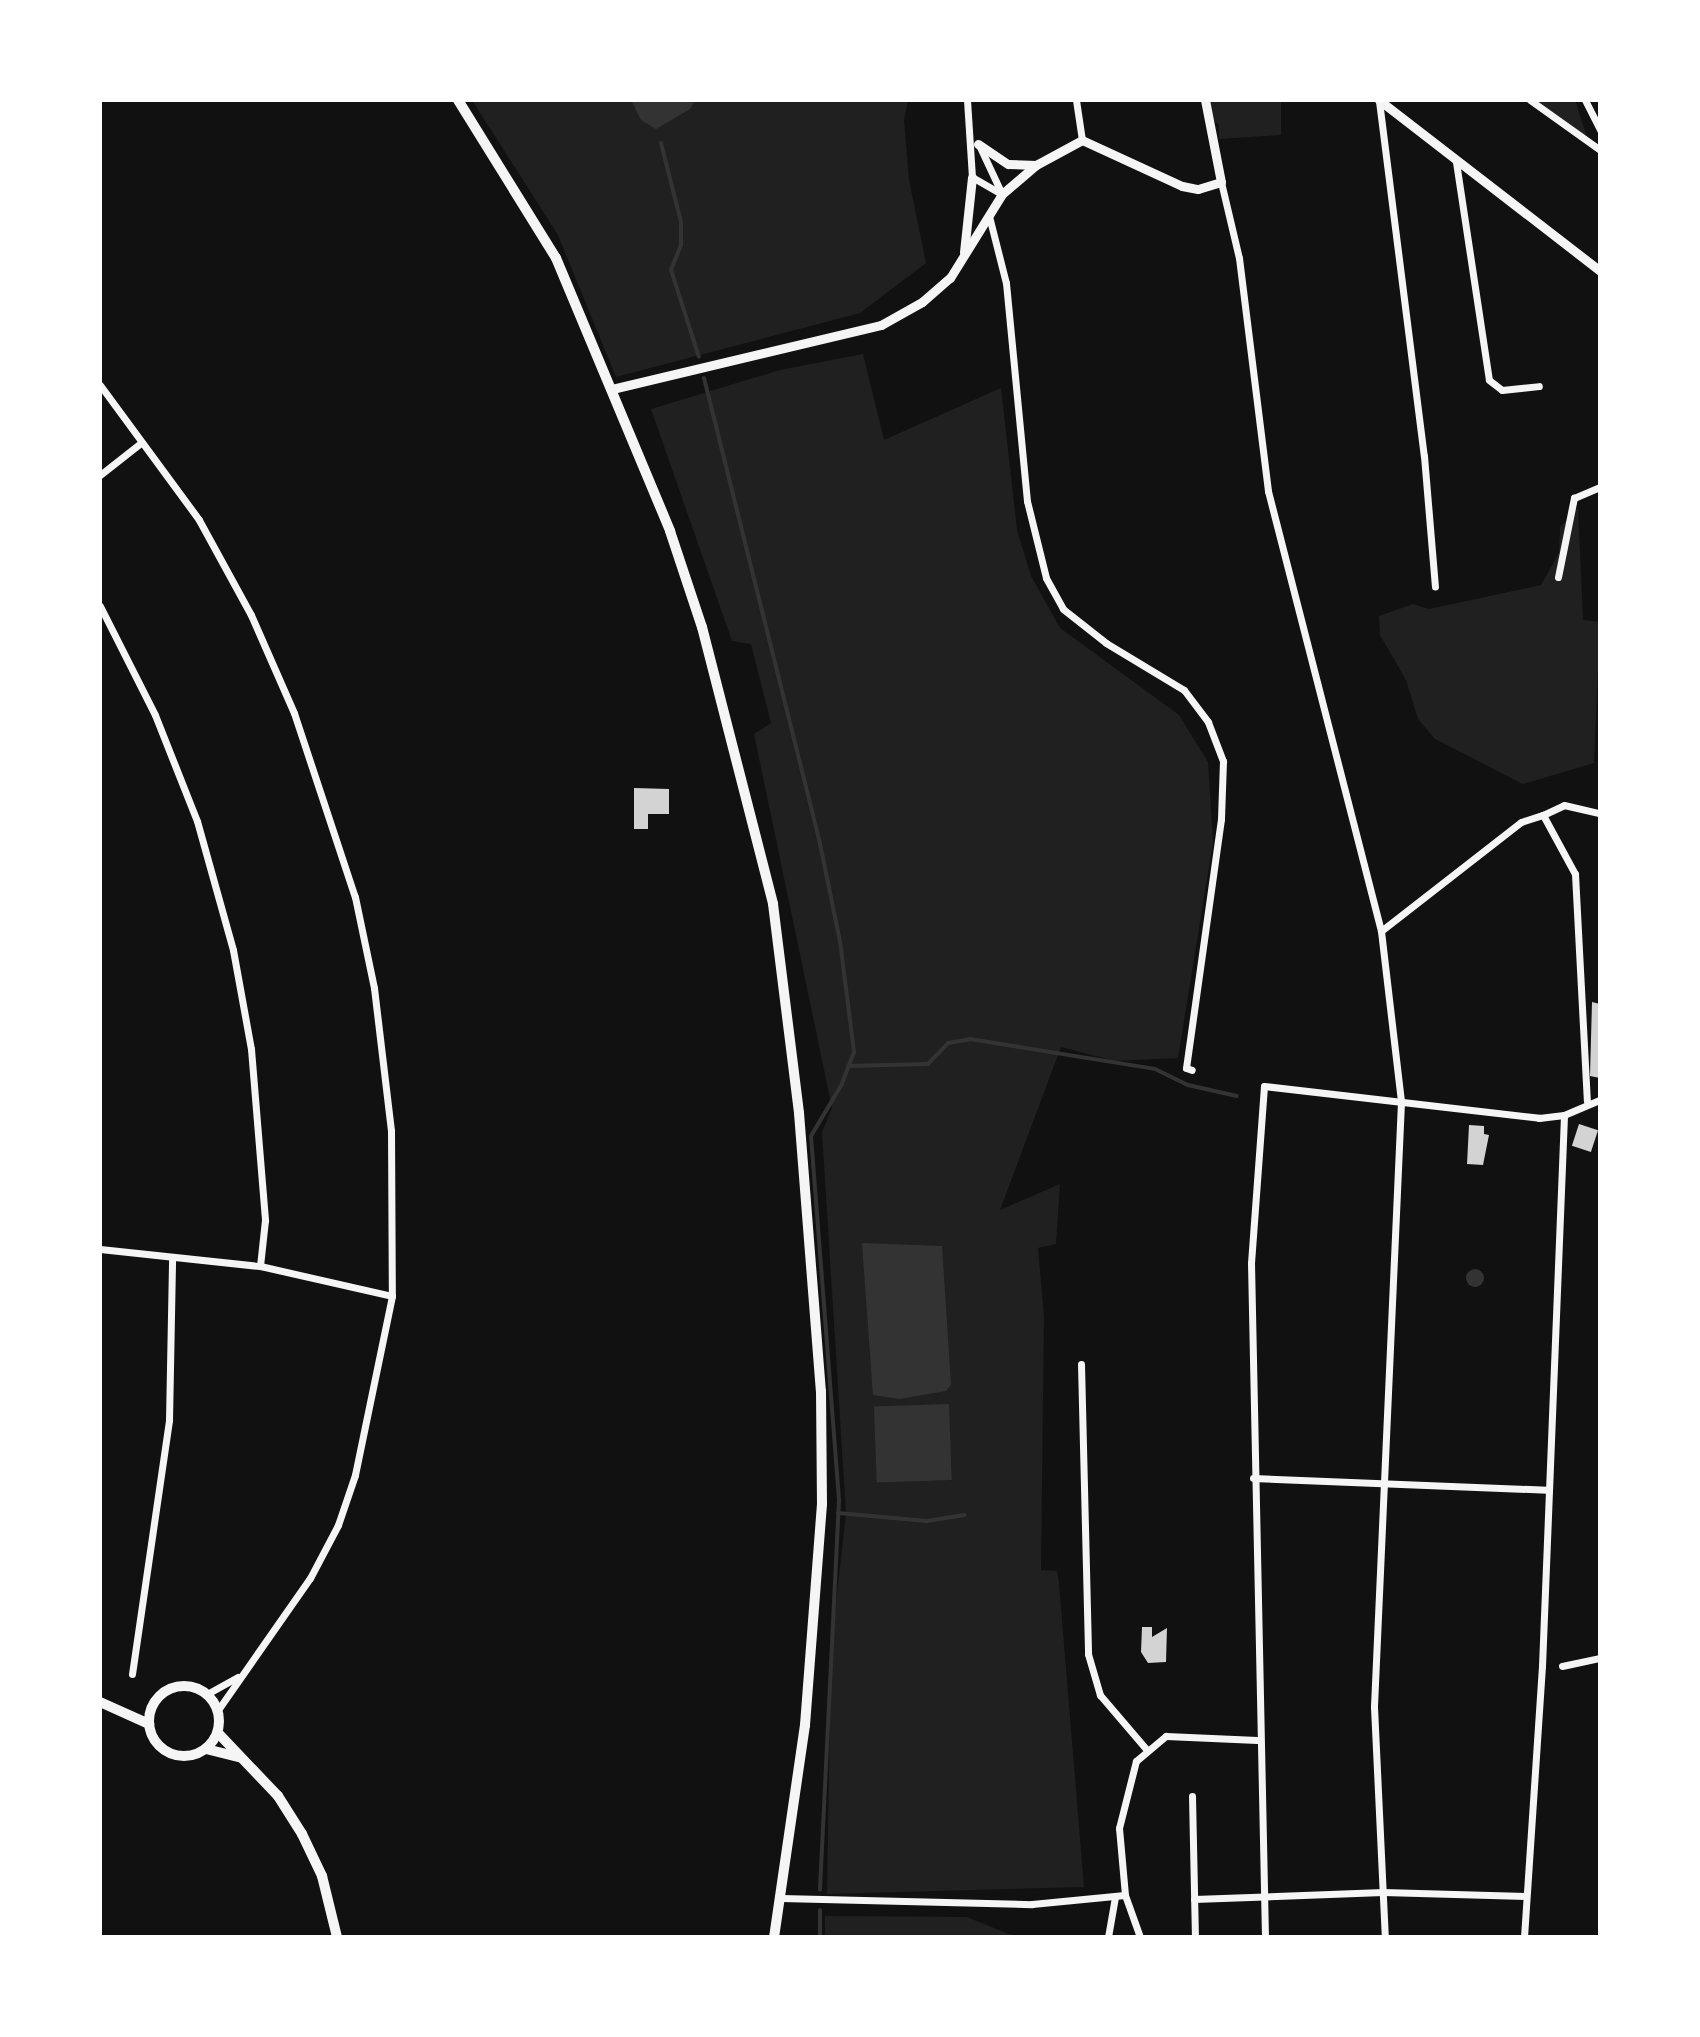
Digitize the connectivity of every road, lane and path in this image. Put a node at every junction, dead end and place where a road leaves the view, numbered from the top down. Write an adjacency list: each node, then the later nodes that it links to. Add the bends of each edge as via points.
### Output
1 (458, 100): 23 (main road, via 556,258)
2 (967, 100): 9 (street)
3 (1076, 100): 10 (street)
4 (1205, 100): 16 (street)
5 (1379, 100): 13 (street); 28 (street, via 1424,456)
6 (1530, 100): 12 (street)
7 (1585, 100): 8 (street)
8 (1600, 130)
9 (971, 133): 11 (street); 15 (street)
10 (1082, 140): 14 (street); 16 (street, via 1182,186 1198,189)
11 (978, 144): 14 (street, via 1008,164); 17 (street)
12 (1600, 150)
13 (1456, 162): 20 (street); 22 (street, via 1489,380 1502,390)
14 (1036, 165): 17 (street)
15 (972, 177): 17 (street); 19 (street, via 970,230)
16 (1221, 182): 32 (street, via 1239,258 1268,491)
17 (1002, 194): 18 (street)
18 (989, 216): 19 (street); 33 (street, via 1006,283 1030,524 1046,578 1063,609 1106,643 1184,690 1208,722 1223,761 1221,819 1186,1068)
19 (960, 264): 23 (street, via 922,302 881,325)
20 (1600, 271)
21 (100, 385): 24 (street)
22 (1539, 386)
23 (612, 389): 67 (main road, via 702,627 773,904 790,1009 821,1391 822,1504 811,1671)
24 (142, 442): 25 (street); 41 (street, via 199,520 251,615 294,713 355,897 374,988 391,1131)
25 (100, 475)
26 (1600, 487): 27 (street, via 1574,498)
27 (1558, 577)
28 (1435, 587)
29 (100, 606): 40 (street, via 155,715 197,821 233,950 251,1049 265,1220)
30 (1600, 813): 31 (street, via 1564,805)
31 (1543, 815): 32 (street, via 1521,822); 35 (street, via 1575,874)
32 (1381, 931): 36 (street)
33 (1192, 1070)
34 (1600, 1100): 35 (street)
35 (1587, 1101): 37 (street)
36 (1401, 1102): 37 (street, via 1482,1114); 43 (street, via 1264,1086 1251,1263); 44 (street)
37 (1564, 1115): 45 (street)
38 (100, 1249): 39 (street)
39 (172, 1260): 40 (street); 48 (street, via 169,1420)
40 (260, 1266): 41 (street)
41 (392, 1296): 49 (street, via 368,1423 338,1525 279,1628)
42 (1081, 1364): 59 (street, via 1088,1654 1100,1695)
43 (1253, 1478): 44 (street); 57 (street)
44 (1383, 1483): 45 (street); 62 (street, via 1374,1707)
45 (1547, 1490): 64 (street, via 1542,1666)
46 (1600, 1658): 47 (street)
47 (1562, 1666)
48 (132, 1674)
49 (240, 1675): 50 (street); 53 (street)
50 (207, 1694): 52 (main road, via 192,1686 174,1687); 53 (main road)
51 (100, 1702): 54 (main road)
52 (153, 1704): 54 (main road); 55 (main road)
53 (218, 1710): 56 (main road)
54 (125, 1713): 55 (main road)
55 (149, 1724): 58 (main road, via 154,1739 168,1752 186,1756)
56 (218, 1733): 58 (main road); 60 (main road)
57 (1257, 1740): 59 (street, via 1166,1736); 66 (street)
58 (206, 1749): 60 (main road)
59 (1147, 1750): 63 (street, via 1136,1761 1119,1828)
60 (241, 1757): 69 (main road, via 278,1796 311,1851 327,1890)
61 (1192, 1796): 68 (street)
62 (1383, 1892): 64 (street); 66 (street); 75 (street)
63 (1125, 1895): 65 (street); 72 (street)
64 (1526, 1896): 76 (street)
65 (1115, 1897): 67 (street, via 1020,1904); 71 (street)
66 (1262, 1897): 68 (street); 74 (street)
67 (781, 1898): 70 (main road)
68 (1194, 1899): 73 (street)
69 (337, 1937)
70 (774, 1937)
71 (1108, 1937)
72 (1140, 1937)
73 (1195, 1937)
74 (1265, 1937)
75 (1385, 1937)
76 (1524, 1937)

